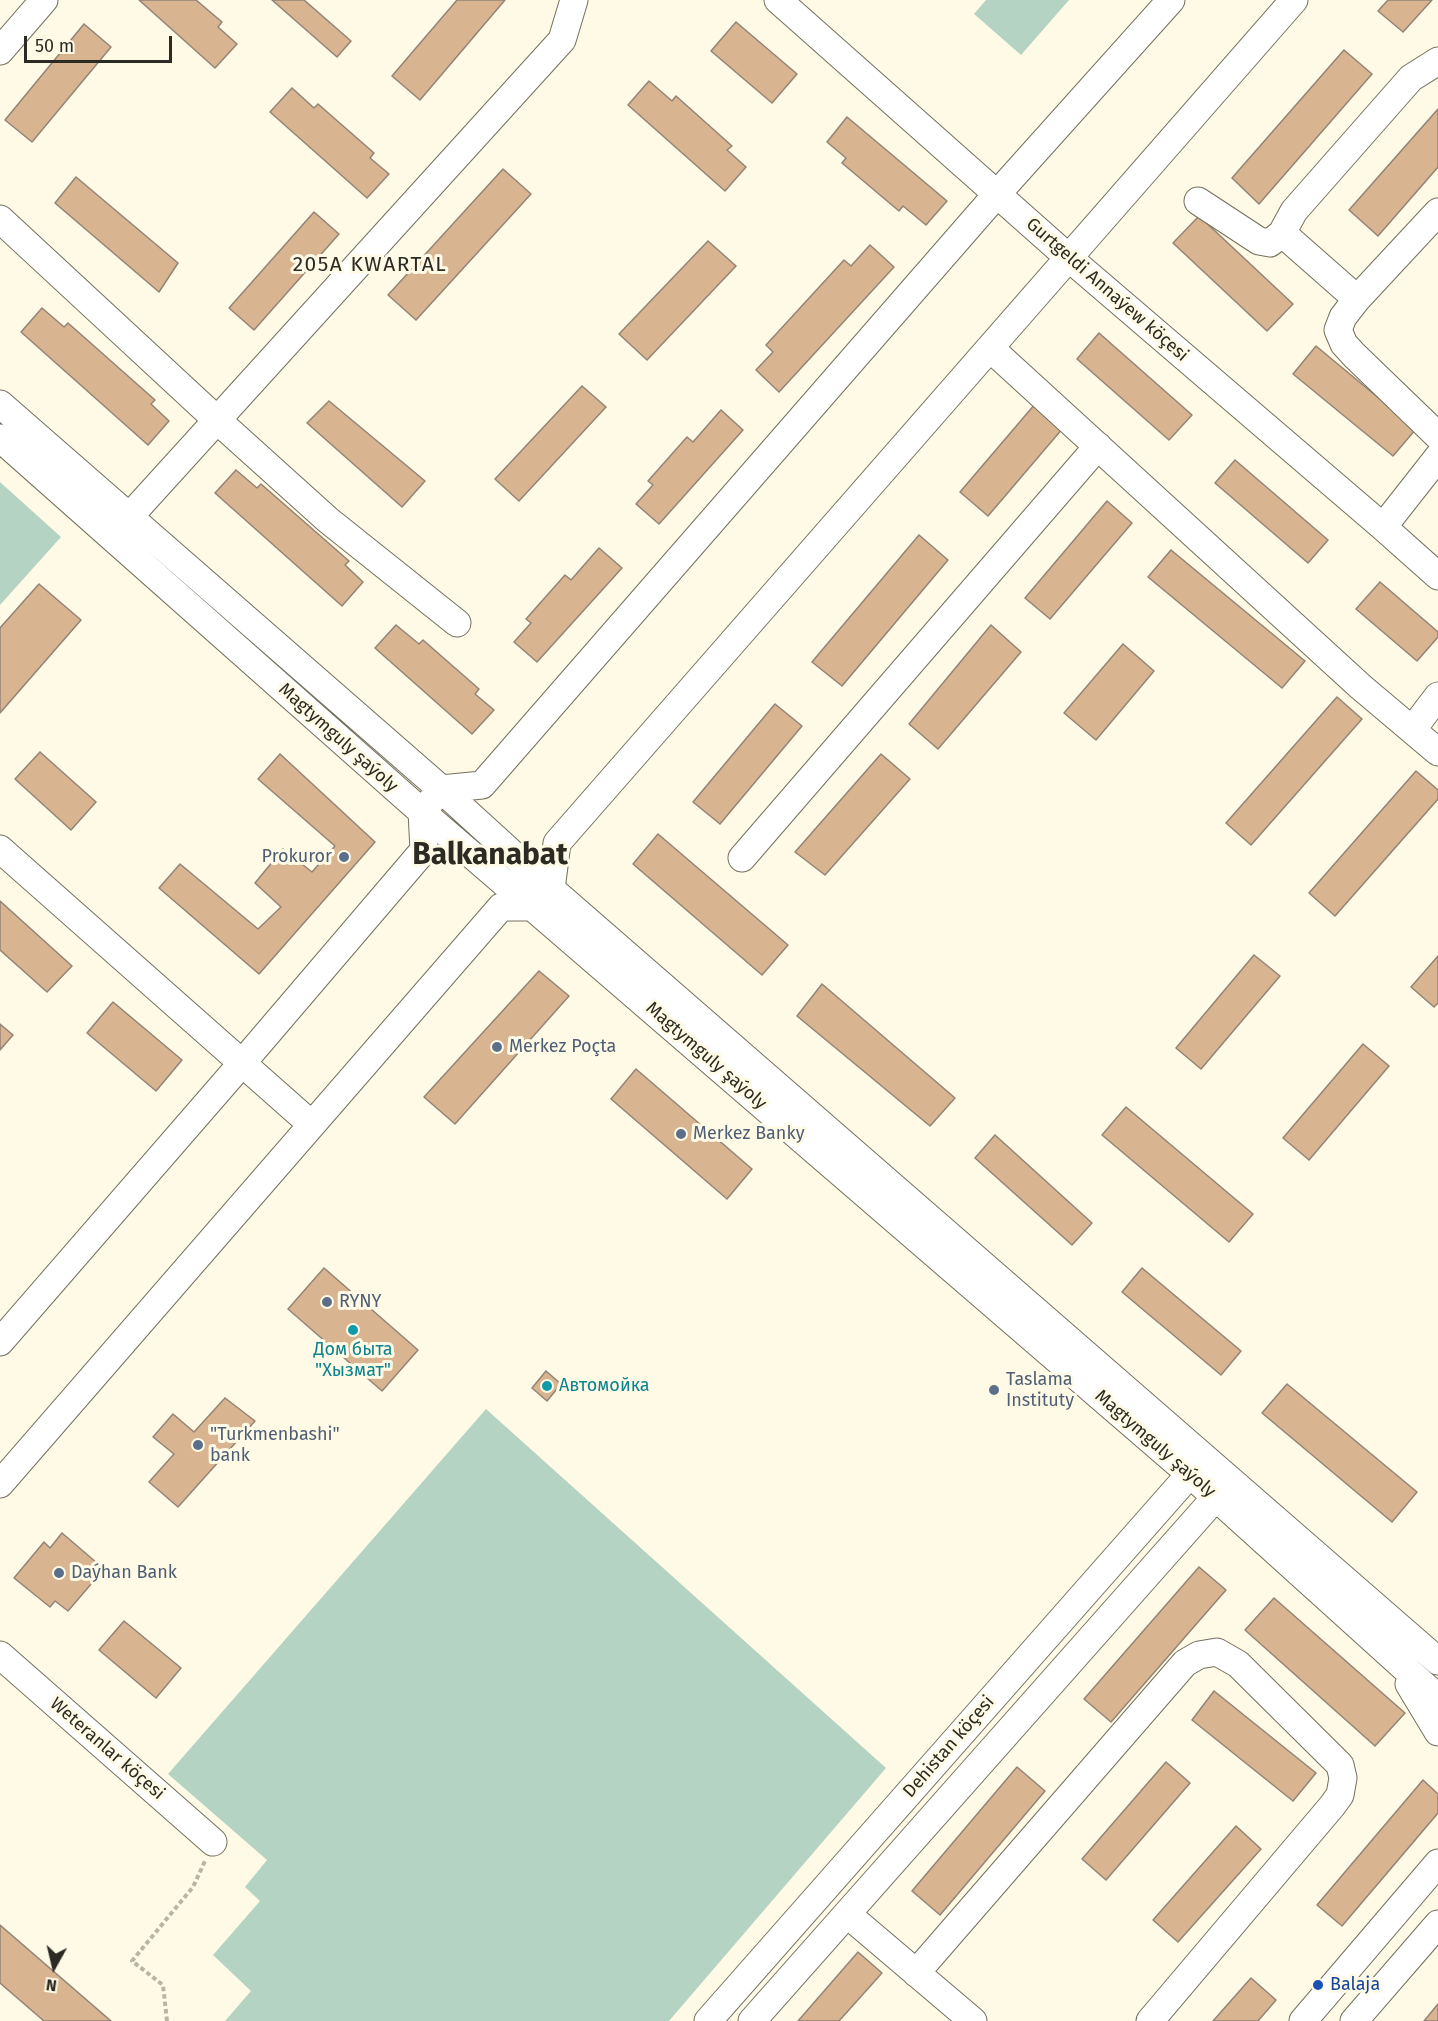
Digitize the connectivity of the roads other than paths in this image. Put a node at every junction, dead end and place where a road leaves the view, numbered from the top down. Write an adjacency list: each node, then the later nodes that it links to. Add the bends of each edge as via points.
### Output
1 (44, 0): 6 (street)
2 (574, 0): 17 (street, via 562,40)
3 (778, 0): 8 (street, Gurtgeldi Annaýew köçesi)
4 (1171, 0): 8 (street)
5 (1294, 0): 13 (street)
6 (0, 51)
7 (1438, 61): 12 (street, via 1411,78 1294,211)
8 (997, 194): 13 (street, Gurtgeldi Annaýew köçesi); 29 (street, via 482,785)
9 (1198, 201): 12 (street, via 1259,242 1270,243)
10 (1438, 212): 14 (street)
11 (0, 219): 17 (street)
12 (1282, 233): 14 (street)
13 (1069, 258): 15 (street); 23 (street, Gurtgeldi Annaýew köçesi)
14 (1357, 299): 18 (street, via 1338,330 1344,344)
15 (990, 348): 20 (street); 33 (street, via 557,843)
16 (0, 404): 22 (street, Magtymguly şaýoly)
17 (217, 420): 22 (street); 25 (street, via 328,520)
18 (1438, 436)
19 (0, 438): 30 (street, Magtymguly şaýoly)
20 (1098, 446): 27 (street); 32 (street)
21 (1438, 457): 23 (street)
22 (129, 517): 29 (street, Magtymguly şaýoly)
23 (1383, 527): 24 (street, Gurtgeldi Annaýew köçesi)
24 (1438, 576)
25 (457, 623)
26 (1438, 696): 27 (street)
27 (1412, 730): 28 (street)
28 (1438, 752)
29 (441, 789): 30 (street); 33 (street, Magtymguly şaýoly)
30 (422, 812): 33 (street, Magtymguly şaýoly); 34 (street, via 424,850)
31 (0, 849): 34 (street)
32 (742, 858)
33 (543, 898): 35 (street, via 501,908); 37 (street, Magtymguly şaýoly); 42 (street, Magtymguly şaýoly)
34 (243, 1062): 35 (street); 36 (street)
35 (311, 1124): 38 (street)
36 (0, 1341)
37 (1190, 1474): 39 (street, Magtymguly şaýoly); 52 (street, Dehistan köçesi)
38 (0, 1484)
39 (1216, 1497): 40 (street, Magtymguly şaýoly); 47 (street, Dehistan köçesi)
40 (1374, 1641): 43 (street, Magtymguly şaýoly); 44 (street, via 1400,1669)
41 (0, 1655): 45 (street, Weteranlar köçesi)
42 (1438, 1661)
43 (1438, 1698)
44 (1438, 1732)
45 (213, 1842)
46 (1438, 1863): 56 (street)
47 (847, 1914): 51 (street); 53 (street, Dehistan köçesi)
48 (1438, 1924): 50 (street)
49 (1438, 1934): 50 (street)
50 (1400, 1968): 57 (street)
51 (916, 1973): 54 (street); 55 (street, via 1185,1663 1199,1655 1217,1652 1238,1664 1340,1765 1340,1795)
52 (708, 2021)
53 (752, 2021)
54 (974, 2021)
55 (1150, 2021)
56 (1303, 2021)
57 (1354, 2021)

